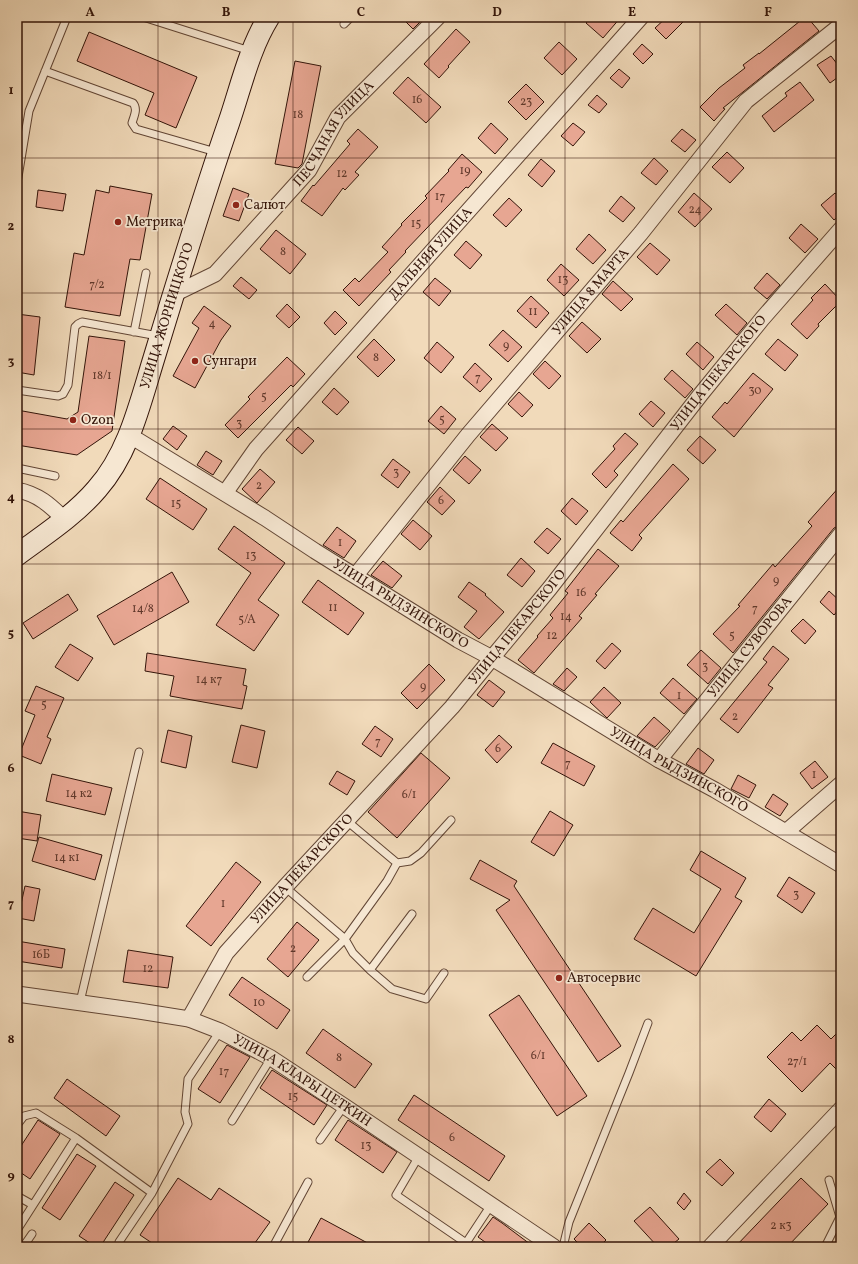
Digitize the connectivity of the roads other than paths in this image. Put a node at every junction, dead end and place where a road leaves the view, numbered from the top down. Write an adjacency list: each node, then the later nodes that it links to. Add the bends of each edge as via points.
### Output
1 (67, 17): 10 (lane)
2 (143, 17): 9 (lane)
3 (269, 17): 9 (main road, УЛИЦА ЖОРНИЦКОГО)
4 (351, 17): 7 (lane)
5 (438, 17): 15 (street, ПЕСЧАНАЯ УЛИЦА, via 338,117 309,170 215,274)
6 (641, 17): 23 (street, ДАЛЬНЯЯ УЛИЦА, via 256,449)
7 (344, 24)
8 (841, 25): 27 (street, УЛИЦА 8 МАРТА, via 746,101 640,233 468,434)
9 (252, 52): 11 (main road, УЛИЦА ЖОРНИЦКОГО)
10 (45, 71): 11 (lane, via 133,103 136,110 132,123 136,129); 12 (lane, via 29,111)
11 (219, 153): 15 (main road, УЛИЦА ЖОРНИЦКОГО)
12 (17, 182)
13 (841, 229): 28 (street, УЛИЦА ПЕКАРСКОГО, via 762,319)
14 (146, 274): 16 (lane)
15 (174, 294): 17 (main road, УЛИЦА ЖОРНИЦКОГО)
16 (134, 332): 17 (lane); 18 (lane, via 82,322 75,328 68,385 63,394 58,396)
17 (160, 336): 19 (main road, УЛИЦА ЖОРНИЦКОГО)
18 (17, 390)
19 (128, 435): 23 (street, УЛИЦА РЫДЗИНСКОГО); 24 (main road, УЛИЦА ЖОРНИЦКОГО, via 122,452 97,489)
20 (17, 468): 21 (lane)
21 (55, 476)
22 (17, 490): 24 (street, via 47,502)
23 (225, 494): 27 (street, УЛИЦА РЫДЗИНСКОГО)
24 (64, 519): 26 (main road, УЛИЦА ЖОРНИЦКОГО)
25 (841, 534): 30 (street, УЛИЦА СУВОРОВА)
26 (17, 555)
27 (356, 575): 28 (street, УЛИЦА РЫДЗИНСКОГО, via 458,640)
28 (492, 658): 30 (street, УЛИЦА РЫДЗИНСКОГО); 33 (street, УЛИЦА ПЕКАРСКОГО, via 452,707)
29 (139, 752): 44 (lane)
30 (659, 760): 34 (street, УЛИЦА РЫДЗИНСКОГО)
31 (841, 784): 34 (street)
32 (450, 820): 35 (lane, via 422,853 410,861)
33 (347, 821): 35 (lane); 37 (street, УЛИЦА ПЕКАРСКОГО)
34 (786, 832): 36 (street, УЛИЦА РЫДЗИНСКОГО)
35 (397, 863): 39 (lane)
36 (841, 866)
37 (286, 887): 39 (lane); 45 (street, УЛИЦА ПЕКАРСКОГО, via 226,954)
38 (412, 914): 40 (lane)
39 (345, 939): 40 (lane, via 353,953); 42 (lane)
40 (370, 970): 41 (lane, via 392,989 426,999)
41 (444, 973)
42 (307, 977)
43 (17, 994): 44 (street, УЛИЦА КЛАРЫ ЦЕТКИН)
44 (80, 1002): 45 (street, УЛИЦА КЛАРЫ ЦЕТКИН)
45 (189, 1019): 47 (street, УЛИЦА КЛАРЫ ЦЕТКИН)
46 (648, 1023): 69 (lane, via 569,1222)
47 (220, 1031): 48 (street, УЛИЦА КЛАРЫ ЦЕТКИН); 58 (lane, via 188,1079 188,1124)
48 (271, 1058): 49 (street, УЛИЦА КЛАРЫ ЦЕТКИН); 51 (lane)
49 (344, 1106): 54 (lane); 55 (street, УЛИЦА КЛАРЫ ЦЕТКИН)
50 (841, 1109): 70 (street)
51 (232, 1121)
52 (17, 1125): 53 (lane, via 24,1116 36,1113)
53 (76, 1138): 58 (lane); 60 (lane)
54 (320, 1140)
55 (419, 1156): 61 (street, УЛИЦА КЛАРЫ ЦЕТКИН); 65 (lane, via 396,1194)
56 (829, 1180): 71 (lane, via 840,1217)
57 (308, 1182): 67 (lane)
58 (152, 1193): 64 (lane)
59 (17, 1196): 60 (lane)
60 (33, 1205): 62 (lane)
61 (492, 1205): 65 (lane); 68 (street, УЛИЦА КЛАРЫ ЦЕТКИН)
62 (17, 1230)
63 (32, 1234): 66 (lane)
64 (119, 1242)
65 (469, 1245)
66 (23, 1247)
67 (273, 1247)
68 (554, 1247)
69 (564, 1247)
70 (710, 1247)
71 (825, 1247)

